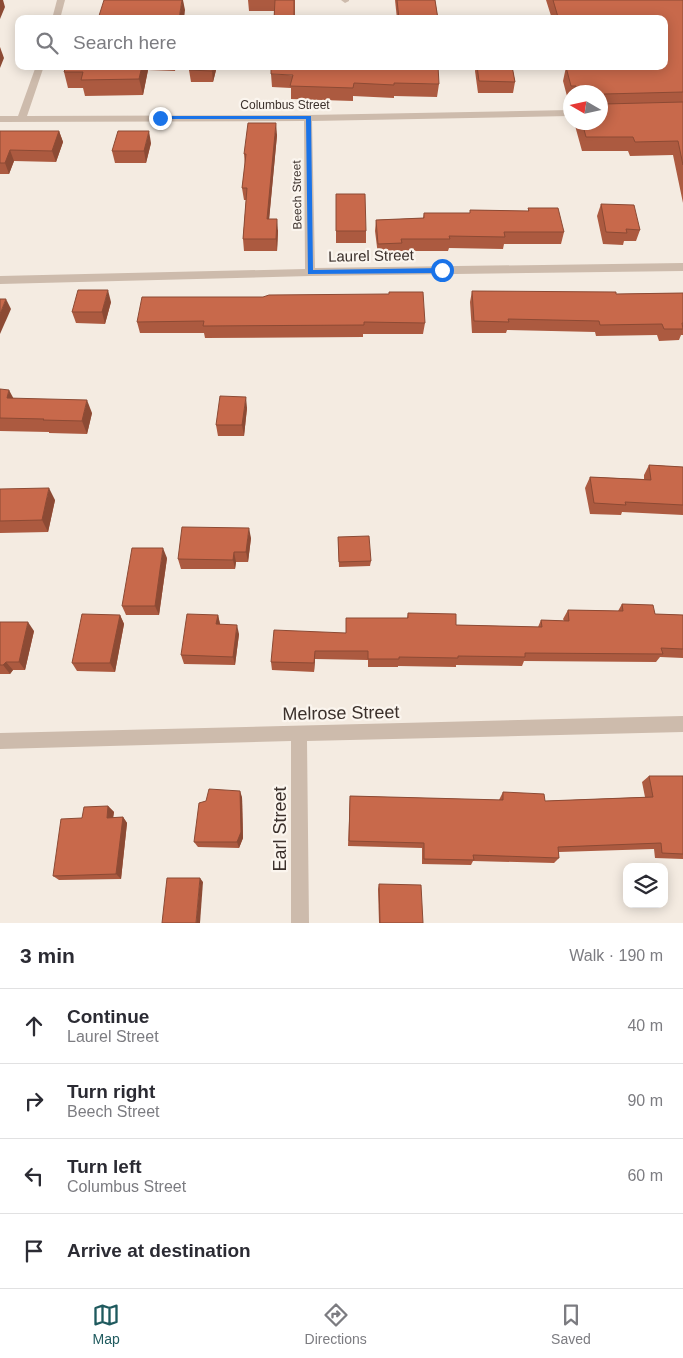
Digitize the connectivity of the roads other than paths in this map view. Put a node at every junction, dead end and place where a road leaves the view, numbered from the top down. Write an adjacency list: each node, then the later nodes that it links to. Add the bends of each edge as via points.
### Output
1 (61, 0): 2 (street)
2 (57, 15)
3 (39, 70): 6 (street)
4 (563, 113): 7 (street, Columbus Street)
5 (0, 118): 6 (street, Columbus Street)
6 (22, 118): 7 (street, Columbus Street)
7 (308, 118): 9 (street, Beech Street)
8 (683, 267): 9 (street, Laurel Street)
9 (310, 272): 10 (street, Laurel Street)
10 (0, 280)
11 (683, 724): 12 (street, Melrose Street)
12 (300, 734): 13 (street, Melrose Street); 14 (street, Earl Street)
13 (0, 742)
14 (300, 923)

